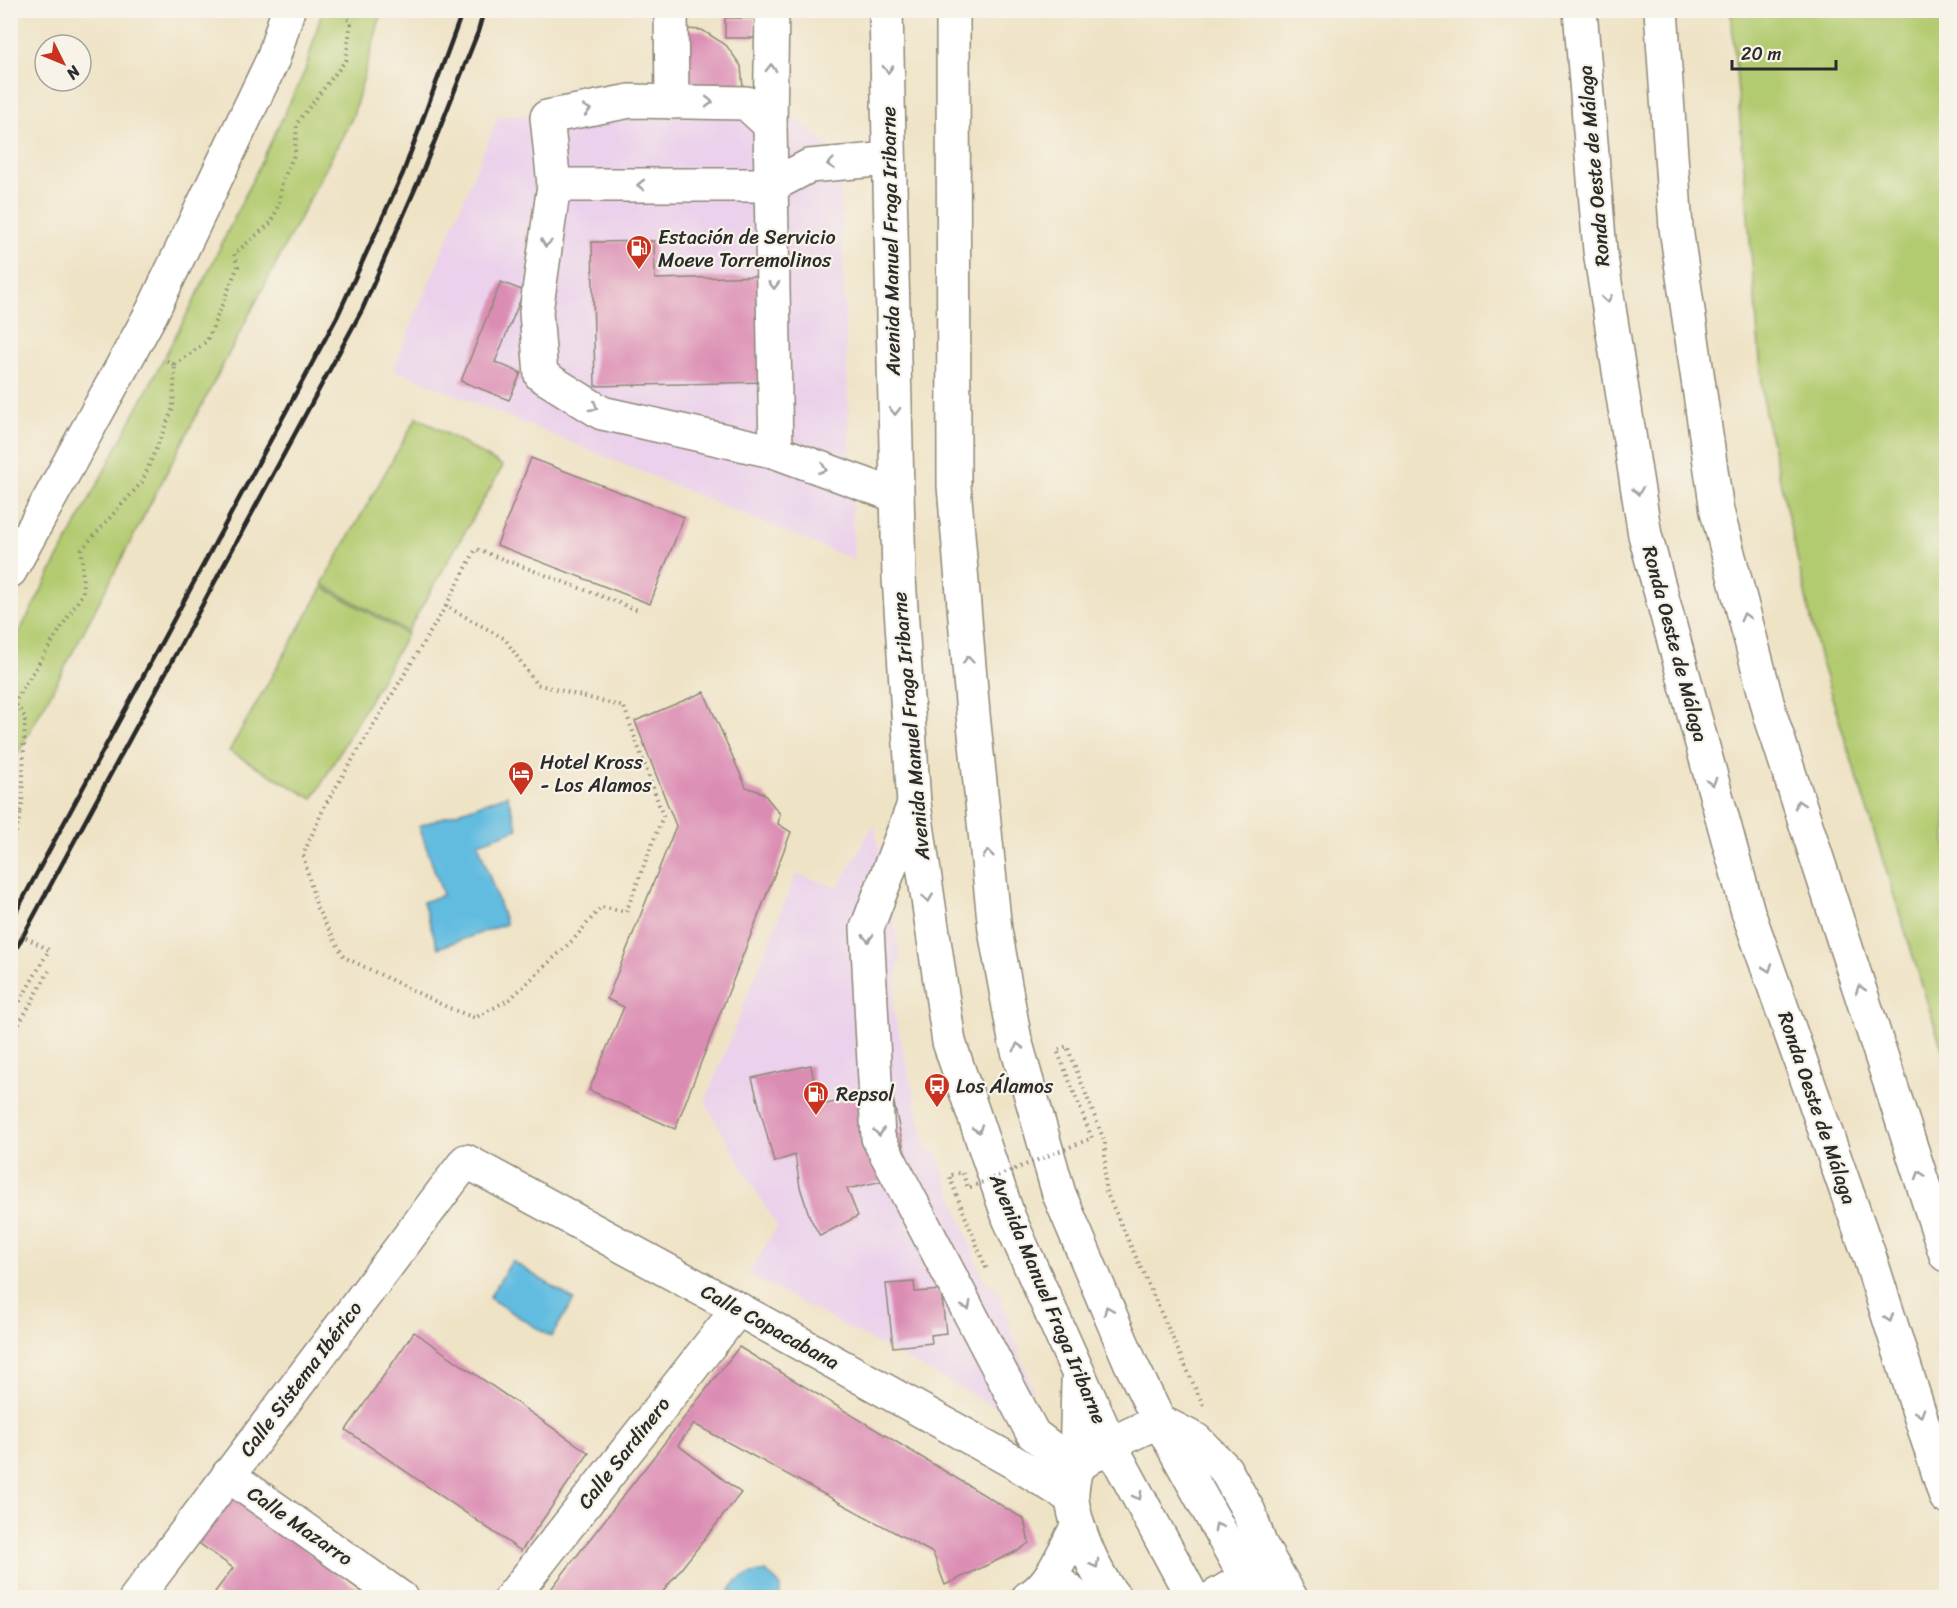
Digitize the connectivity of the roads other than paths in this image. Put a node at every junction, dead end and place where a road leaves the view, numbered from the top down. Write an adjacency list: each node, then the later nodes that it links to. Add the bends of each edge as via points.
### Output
1 (288, 10): 15 (main road, via 273,59 152,312)
2 (671, 10): 8 (main road)
3 (772, 10): 9 (main road, one-way to 3)
4 (886, 10): 10 (main road, Avenida Manuel Fraga Iribarne, one-way to 10)
5 (953, 10): 20 (main road, one-way to 5, via 1059,1194 1016,1040 995,930 954,486)
6 (1580, 10): 27 (main road, Ronda Oeste de Málaga, one-way to 27, via 1600,251 1645,535 1748,912 1872,1266)
7 (1661, 10): 18 (main road, one-way to 7, via 1771,717 1717,511 1676,228)
8 (672, 102): 9 (main road, one-way to 9, via 746,103); 11 (main road, one-way to 8, via 547,117 630,101)
9 (770, 125): 12 (main road)
10 (890, 159): 12 (main road, one-way to 12, via 809,166); 14 (main road, Avenida Manuel Fraga Iribarne, one-way to 14)
11 (554, 185): 12 (main road, one-way to 11); 13 (main road, one-way to 13, via 536,312 541,375 602,413)
12 (772, 185): 13 (main road, one-way to 13)
13 (776, 452): 14 (main road, one-way to 14)
14 (897, 496): 16 (main road, Avenida Manuel Fraga Iribarne, via 898,578)
15 (10, 571)
16 (914, 804): 21 (main road, Avenida Manuel Fraga Iribarne, one-way to 21, via 949,1042 1009,1218); 26 (main road, one-way to 26, via 867,928 878,1138 1033,1434)
17 (466, 1161): 19 (main road, Calle Copacabana); 25 (main road, Calle Sistema Ibérico)
18 (1944, 1246)
19 (738, 1309): 26 (main road, Calle Copacabana); 33 (main road, Calle Sardinero)
20 (1131, 1364): 22 (main road); 23 (main road)
21 (1078, 1374): 24 (main road, Avenida Manuel Fraga Iribarne); 26 (main road)
22 (1159, 1421): 23 (main road); 24 (main road); 30 (main road, one-way to 22)
23 (1201, 1426): 28 (main road, via 1249,1512)
24 (1110, 1444): 26 (main road); 36 (main road, Avenida Manuel Fraga Iribarne, one-way to 36)
25 (228, 1475): 31 (main road, Calle Sistema Ibérico); 32 (main road, Calle Mazarro)
26 (1075, 1497): 29 (main road); 35 (main road, one-way to 35, via 1090,1555)
27 (1947, 1497)
28 (1260, 1544): 30 (main road); 38 (main road)
29 (1039, 1587): 34 (main road, via 1066,1588)
30 (1253, 1588): 37 (main road)
31 (136, 1598)
32 (401, 1598)
33 (511, 1598)
34 (1077, 1598)
35 (1115, 1598)
36 (1193, 1598)
37 (1212, 1598)
38 (1291, 1598)

